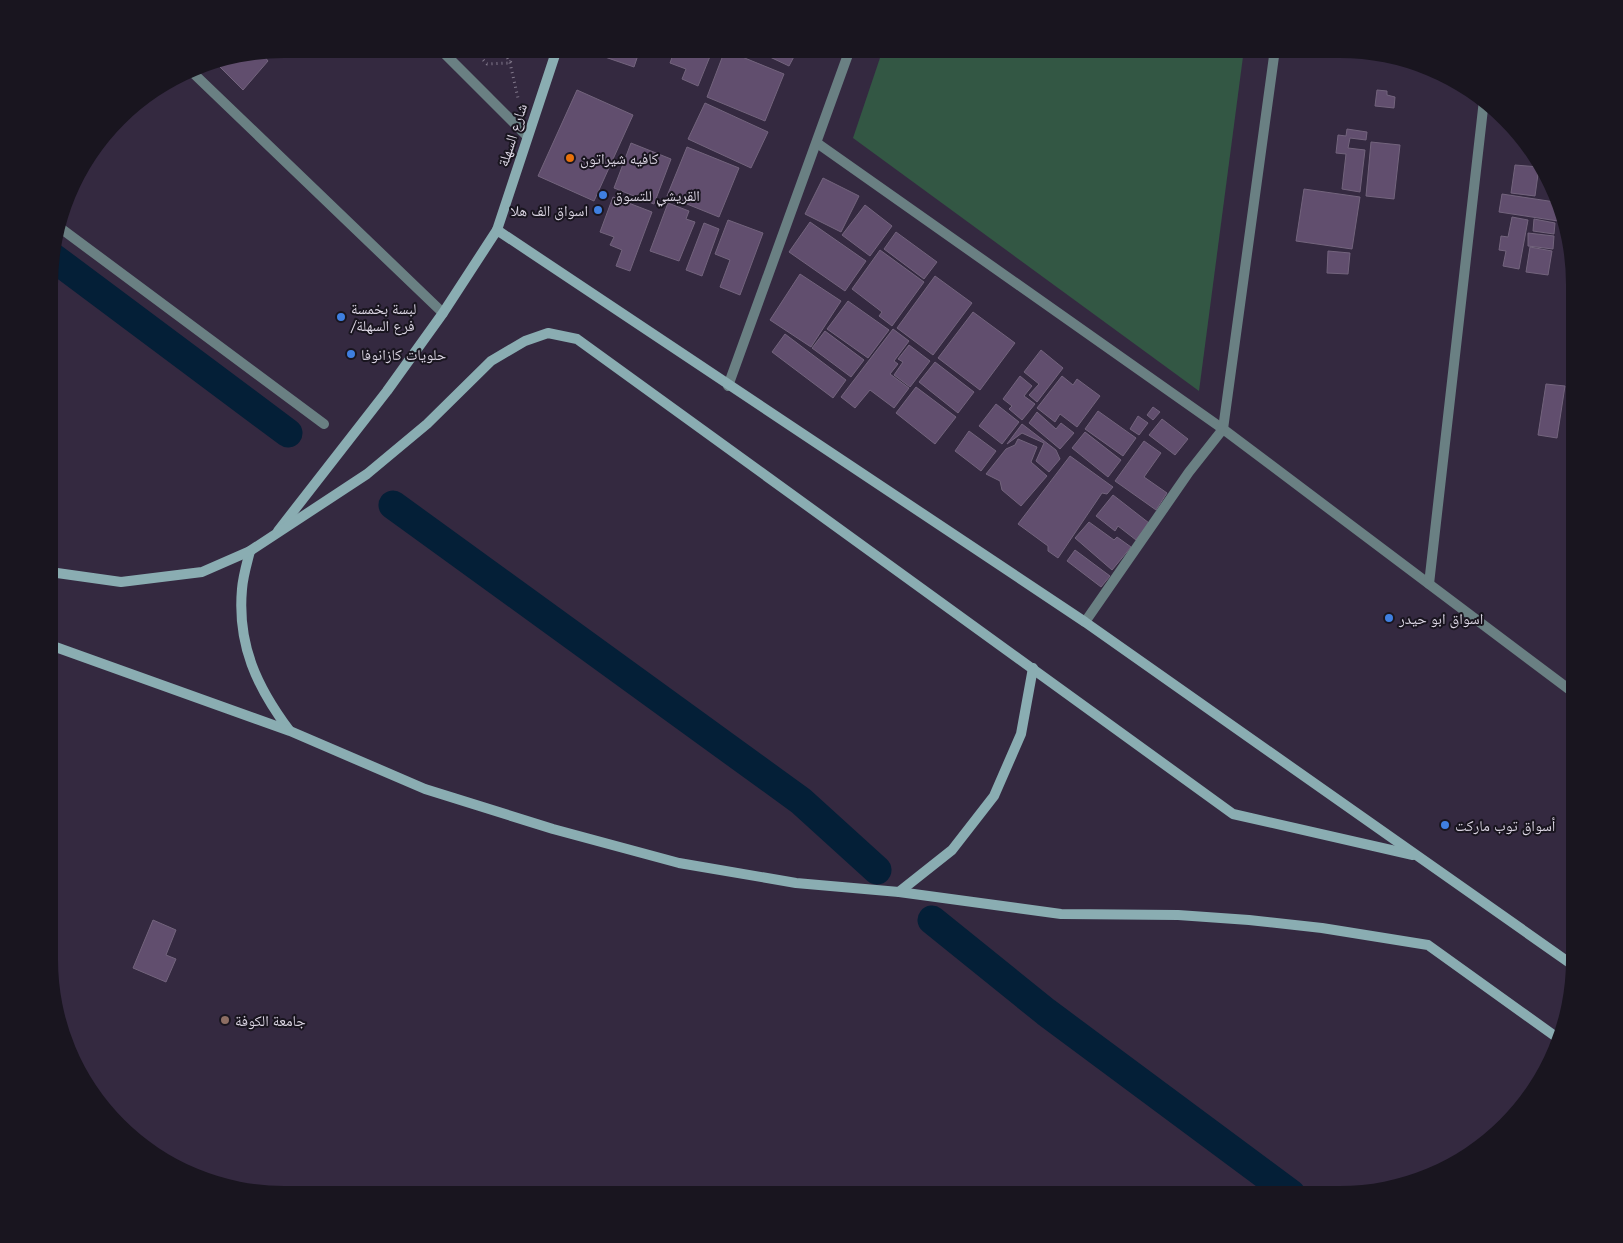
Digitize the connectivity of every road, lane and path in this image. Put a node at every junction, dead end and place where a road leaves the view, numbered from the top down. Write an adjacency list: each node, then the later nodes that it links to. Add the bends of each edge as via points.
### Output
1 (449, 58): 12 (street)
2 (481, 58): 8 (path, via 487,64)
3 (507, 58): 8 (path)
4 (512, 58): 8 (path)
5 (554, 58): 12 (main road, شارع السهلة)
6 (847, 58): 13 (street)
7 (1275, 58): 19 (street)
8 (510, 63): 10 (path)
9 (197, 75): 16 (street)
10 (518, 99)
11 (1483, 109): 23 (street)
12 (527, 136): 14 (main road, شارع السهلة)
13 (817, 143): 17 (street); 19 (street)
14 (497, 230): 16 (main road, شارع السهلة); 17 (main road)
15 (64, 231): 18 (street)
16 (443, 313): 20 (main road, شارع السهلة)
17 (728, 386): 24 (main road)
18 (324, 424)
19 (1224, 429): 23 (street); 24 (street, via 1189,472)
20 (278, 531): 21 (main road); 26 (main road, via 367,474 427,424 492,361 525,340 548,333 577,339)
21 (250, 551): 22 (main road, via 202,572 121,582); 28 (main road, via 242,589 243,628 251,665 267,700)
22 (58, 573)
23 (1429, 584): 27 (street)
24 (1086, 622): 29 (main road)
25 (58, 648): 28 (main road)
26 (1033, 668): 29 (main road, via 1233,814); 30 (main road, via 1021,734 994,796 952,850)
27 (1566, 687)
28 (290, 731): 30 (main road, via 425,789 553,829 679,863 796,883)
29 (1419, 856): 31 (main road)
30 (899, 892): 32 (main road, via 1061,914 1178,914 1249,920 1428,945)
31 (1566, 960)
32 (1553, 1035)

